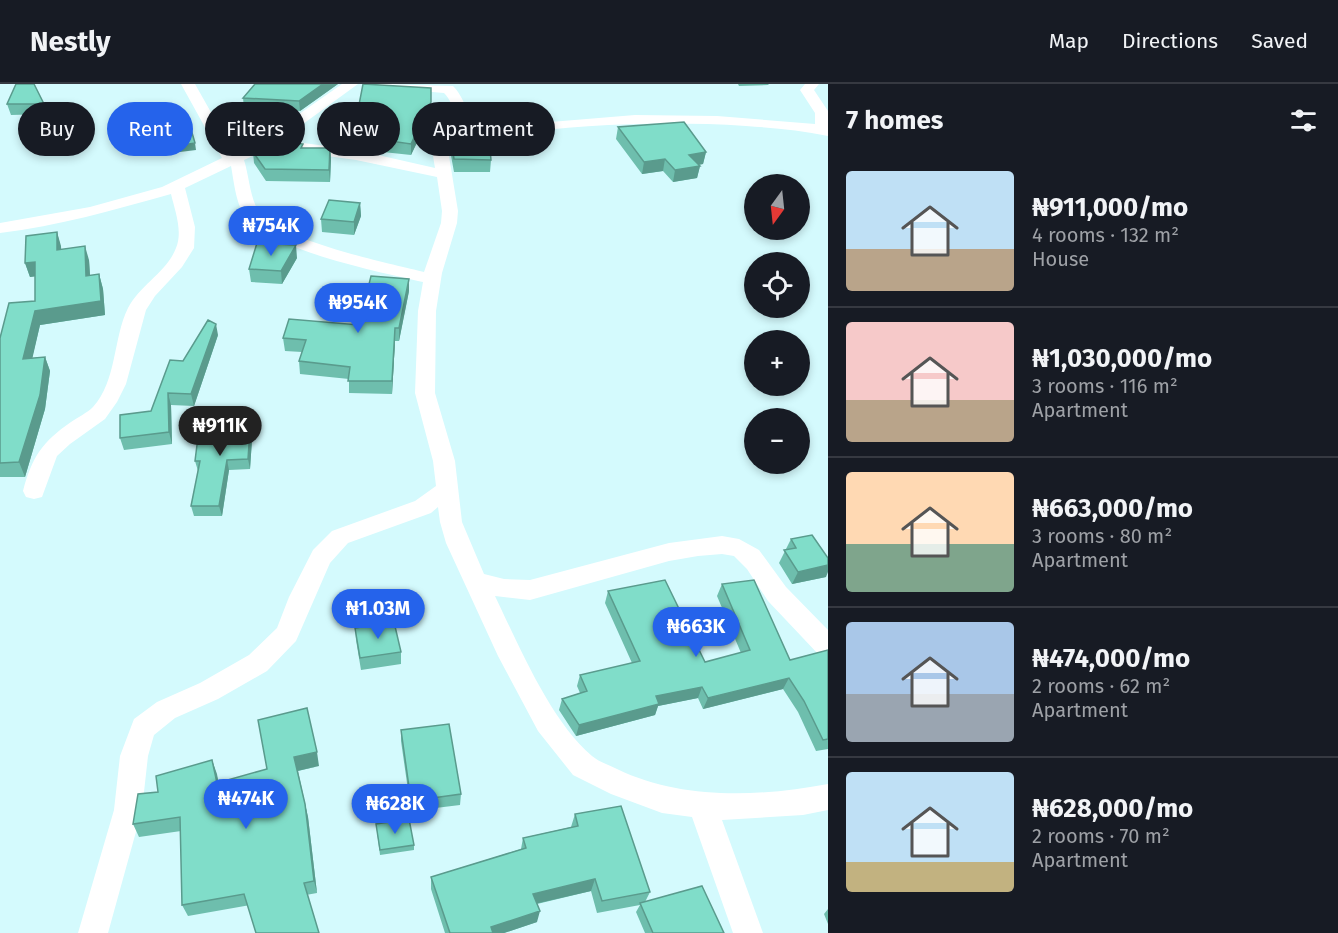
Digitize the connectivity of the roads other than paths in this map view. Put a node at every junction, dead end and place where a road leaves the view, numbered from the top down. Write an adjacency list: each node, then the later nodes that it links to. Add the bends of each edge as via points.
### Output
1 (188, 84): 12 (street)
2 (351, 84): 6 (street)
3 (385, 84): 5 (street, via 448,89)
4 (812, 84): 8 (street, via 807,90 822,113)
5 (458, 102)
6 (305, 116)
7 (555, 126): 8 (street, via 681,119)
8 (824, 129)
9 (305, 148): 13 (street)
10 (238, 156): 12 (street)
11 (441, 156): 13 (street)
12 (233, 158): 14 (street); 16 (street, via 252,214 271,231 386,269)
13 (443, 174): 16 (street, via 449,223)
14 (177, 186): 15 (street, via 93,211); 18 (street, via 187,241 183,253 143,298 110,397 100,412 47,452 40,463)
15 (0, 228)
16 (432, 279): 17 (street, via 427,311 425,393)
17 (448, 488): 19 (street, via 451,522); 23 (street, via 423,507 340,537 321,557 287,634 258,663 166,710 143,728 134,756 128,810)
18 (34, 491)
19 (476, 581): 20 (street, via 504,589 530,590 690,547 739,548); 22 (street, via 547,723 583,766 662,800)
20 (828, 647)
21 (828, 797): 22 (street, via 728,807)
22 (702, 804): 24 (street)
23 (93, 933)
24 (748, 933)

